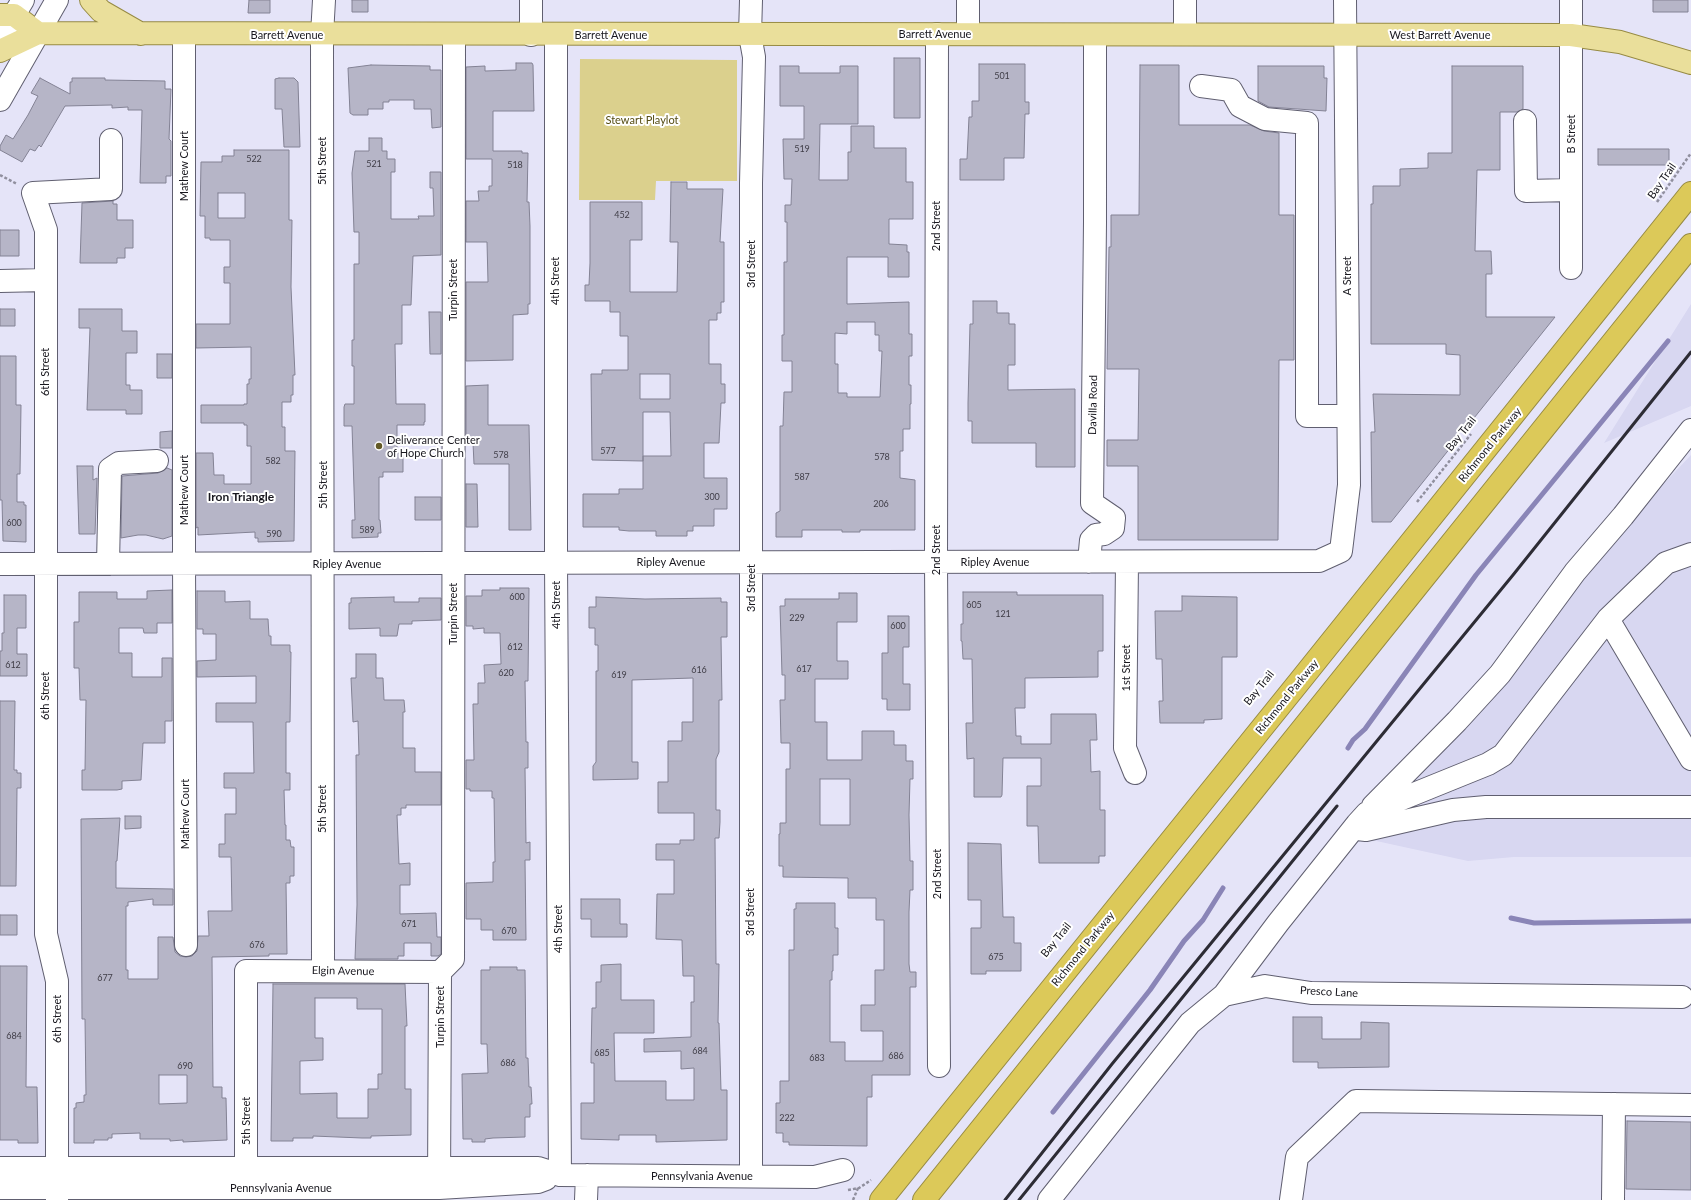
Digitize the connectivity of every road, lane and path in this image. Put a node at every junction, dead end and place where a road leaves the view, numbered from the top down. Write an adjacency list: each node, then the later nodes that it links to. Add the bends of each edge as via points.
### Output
1 (57, 0): 11 (street)
2 (91, 0): 12 (main road, via 101,11)
3 (324, 0): 18 (street, 5th Street)
4 (531, 0): 20 (street)
5 (750, 0): 22 (street, 3rd Street)
6 (968, 0): 15 (street)
7 (1185, 0): 16 (street)
8 (1345, 0): 17 (street, A Street)
9 (1572, 0): 24 (street, B Street)
10 (12, 10): 11 (main road); 25 (street)
11 (38, 33): 12 (main road, Barrett Avenue); 26 (main road, Barrett Avenue); 29 (street)
12 (142, 34): 13 (main road, Barrett Avenue)
13 (184, 34): 18 (main road, Barrett Avenue); 56 (street, Mathew Court)
14 (937, 34): 15 (main road, Barrett Avenue); 22 (main road, Barrett Avenue); 49 (street, 2nd Street)
15 (968, 34): 23 (main road, Barrett Avenue)
16 (1185, 34): 17 (main road, West Barrett Avenue); 23 (main road, Barrett Avenue)
17 (1345, 34): 24 (main road, West Barrett Avenue); 40 (street, A Street)
18 (322, 35): 19 (main road, Barrett Avenue); 57 (street, 5th Street)
19 (454, 35): 20 (main road, Barrett Avenue); 52 (street, Turpin Street)
20 (531, 35): 21 (main road, Barrett Avenue)
21 (556, 35): 22 (main road, Barrett Avenue); 47 (street, 4th Street)
22 (750, 35): 48 (street, 3rd Street, via 754,57 751,191)
23 (1095, 35): 50 (street, Davilla Road, via 1092,503 1114,518 1113,528 1091,540)
24 (1571, 35): 27 (main road, West Barrett Avenue, via 1620,42); 33 (street, B Street)
25 (0, 38)
26 (0, 51)
27 (1691, 63)
28 (1201, 86): 40 (street, via 1231,90 1240,106 1265,119 1307,123 1307,416)
29 (0, 100)
30 (1525, 121): 33 (street, via 1526,191)
31 (111, 140): 38 (street, 6th Street, via 111,188 33,193 46,230)
32 (1691, 153): 35 (path, Bay Trail)
33 (1571, 190): 37 (street, B Street)
34 (1691, 193): 85 (highway, Richmond Parkway)
35 (1653, 209)
36 (1691, 245): 86 (highway)
37 (1571, 268)
38 (46, 280): 39 (street); 54 (street, 6th Street)
39 (0, 281)
40 (1348, 416): 45 (street, A Street, via 1349,485)
41 (1476, 428): 44 (path, Bay Trail)
42 (1691, 430): 62 (street, via 1575,572 1500,674)
43 (157, 462): 55 (street, via 119,463 110,469)
44 (1416, 503)
45 (1341, 551): 51 (street, Ripley Avenue, via 1319,561)
46 (1691, 554): 58 (street, via 1666,563)
47 (556, 562): 48 (street, Ripley Avenue); 52 (street, Ripley Avenue); 73 (street, 4th Street)
48 (751, 562): 49 (street, Ripley Avenue); 75 (street, 3rd Street)
49 (936, 562): 50 (street, Ripley Avenue); 69 (street, 2nd Street)
50 (1089, 562): 51 (street, Ripley Avenue)
51 (1127, 562): 60 (street, 1st Street, via 1125,748)
52 (453, 563): 57 (street, Ripley Avenue); 66 (street, Turpin Street, via 453,958)
53 (0, 564): 54 (street, Ripley Avenue)
54 (45, 564): 55 (street, Ripley Avenue); 79 (street, 6th Street, via 46,934 57,981)
55 (108, 564): 56 (street, Ripley Avenue)
56 (184, 564): 57 (street, Ripley Avenue); 63 (street, Mathew Court)
57 (323, 564): 64 (street, 5th Street)
58 (1608, 620): 59 (street); 62 (street, via 1504,755)
59 (1691, 759)
60 (1135, 772)
61 (1691, 807): 62 (street, via 1486,807 1453,810 1366,830 1357,829)
62 (1362, 819): 67 (street)
63 (186, 945)
64 (323, 970): 65 (street, Elgin Avenue); 66 (street, Elgin Avenue)
65 (246, 971): 80 (street, 5th Street)
66 (440, 972): 76 (street, Turpin Street)
67 (1224, 995): 68 (street, Presco Lane, via 1265,986 1311,993); 87 (street, Presco Lane, via 1190,1023)
68 (1682, 997)
69 (939, 1066)
70 (1614, 1104): 71 (street); 88 (street, via 1356,1101 1297,1157); 89 (street)
71 (1691, 1105)
72 (0, 1168): 79 (street, Pennsylvania Avenue)
73 (560, 1175): 74 (street, Pennsylvania Avenue); 76 (street, Pennsylvania Avenue, via 538,1168)
74 (587, 1175): 75 (street, Pennsylvania Avenue); 83 (street)
75 (751, 1176): 78 (street, Pennsylvania Avenue)
76 (439, 1177): 80 (street, Pennsylvania Avenue)
77 (873, 1179): 82 (path)
78 (844, 1180): 82 (path)
79 (57, 1185): 80 (street, Pennsylvania Avenue); 81 (street, Pennsylvania Avenue)
80 (246, 1185)
81 (0, 1188)
82 (859, 1188): 84 (path)
83 (586, 1200)
84 (853, 1200)
85 (881, 1200)
86 (924, 1200)
87 (1049, 1200)
88 (1291, 1200)
89 (1612, 1200)

